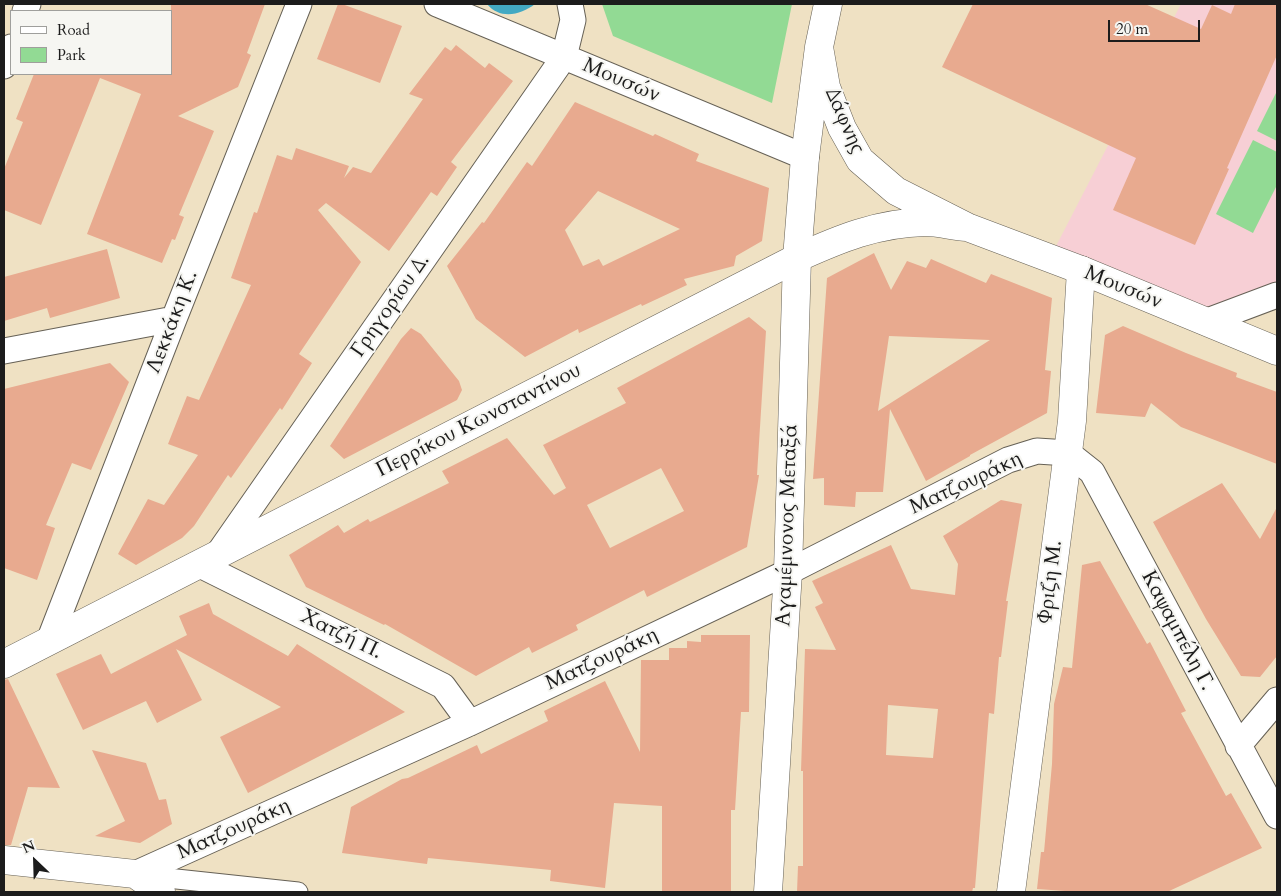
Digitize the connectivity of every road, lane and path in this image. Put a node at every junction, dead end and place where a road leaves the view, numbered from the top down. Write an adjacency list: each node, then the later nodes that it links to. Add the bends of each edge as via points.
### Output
1 (299, 4): 14 (street, Λεκκάκη Κ.)
2 (437, 4): 7 (street, Μουσών)
3 (570, 4): 7 (street, Γρηγορίου Δ., via 574,20)
4 (828, 4): 5 (main road, Δάφνης)
5 (819, 48): 9 (main road, Δάφνης); 10 (main road, Δάφνης, via 826,87 842,128 860,160 896,191)
6 (10, 50): 8 (street)
7 (564, 57): 9 (street, Μουσών); 19 (street, Γρηγορίου Δ.)
8 (4, 66)
9 (805, 157): 11 (main road, Αγαμέμνονος Μεταξά)
10 (967, 227): 11 (main road, Περρίκου Κωνσταντίνου, via 927,222 894,224 866,230); 12 (main road, Μουσών)
11 (797, 258): 19 (main road, Περρίκου Κωνσταντίνου); 20 (main road, Αγαμέμνονος Μεταξά)
12 (1081, 270): 15 (main road, Μουσών); 18 (main road, Φριζη Μ.)
13 (1277, 295): 15 (street)
14 (174, 319): 16 (street); 21 (street, Λεκκάκη Κ.)
15 (1206, 322): 17 (main road, Μουσών)
16 (4, 351)
17 (1277, 351)
18 (1068, 453): 20 (street, Ματζουράκη, via 1037,451 1008,460); 25 (street, Καψαμπέλη Γ., via 1092,472); 32 (main road, Φριζη Μ.)
19 (208, 559): 21 (main road, Περρίκου Κωνσταντίνου); 24 (street, Χατζή Π., via 443,686)
20 (788, 572): 24 (street, Ματζουράκη); 31 (main road, Αγαμέμνονος Μεταξά)
21 (49, 641): 22 (main road, Περρίκου Κωνσταντίνου)
22 (4, 664)
23 (1277, 700): 25 (street)
24 (470, 724): 28 (street, Ματζουράκη)
25 (1238, 746): 26 (street, Καψαμπέλη Γ.)
26 (1277, 816)
27 (4, 860): 28 (main road)
28 (135, 874): 29 (main road); 30 (street)
29 (161, 892)
30 (298, 892)
31 (768, 892)
32 (1011, 892)

